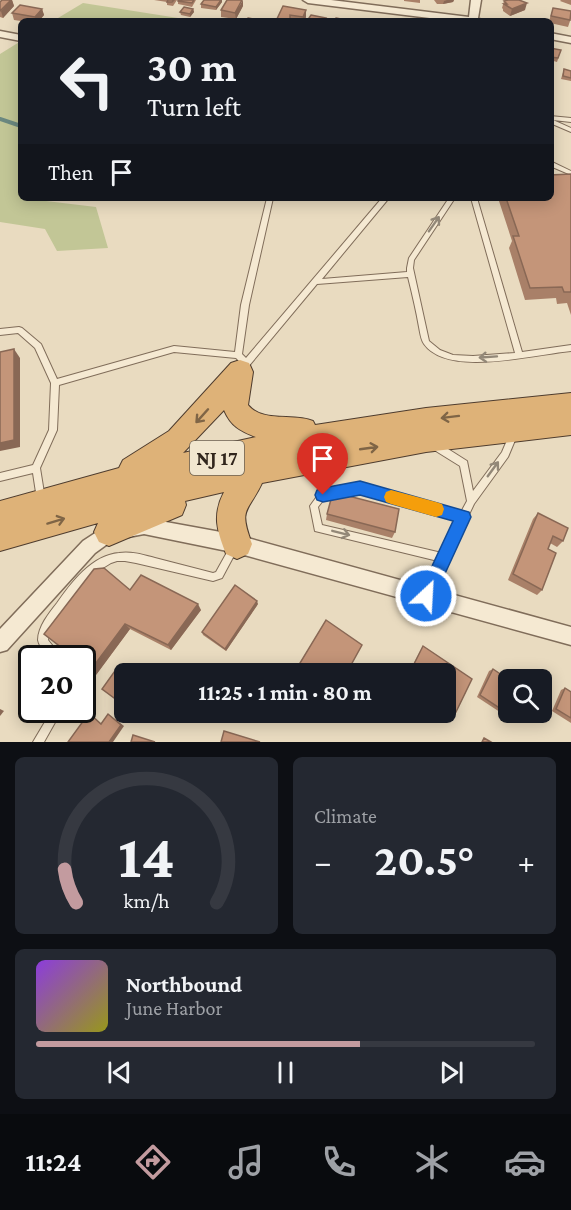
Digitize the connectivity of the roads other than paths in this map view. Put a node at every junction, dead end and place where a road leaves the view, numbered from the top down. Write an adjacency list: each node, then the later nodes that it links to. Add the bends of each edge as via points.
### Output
1 (308, 0): 3 (street)
2 (477, 0): 5 (street)
3 (345, 3): 4 (street)
4 (460, 18)
5 (475, 18)
6 (0, 34): 7 (street)
7 (18, 37)
8 (554, 37): 9 (street)
9 (571, 40)
10 (554, 120): 11 (lane)
11 (571, 120)
12 (554, 122): 13 (lane)
13 (571, 130)
14 (554, 165): 15 (lane)
15 (571, 172)
16 (269, 201): 25 (lane, via 245,305)
17 (383, 201): 21 (lane)
18 (450, 201): 20 (lane, one-way to 18, via 413,254)
19 (475, 201): 24 (lane)
20 (411, 274): 21 (lane); 24 (lane, one-way to 20, via 460,360 431,350)
21 (315, 282): 25 (lane)
22 (0, 332): 26 (lane, via 19,330 38,346)
23 (571, 348): 24 (lane)
24 (519, 355)
25 (242, 363): 26 (lane, via 174,350); 30 (highway, via 233,392 235,409 246,421 264,428); 35 (highway, one-way to 35, via 203,416 177,442 147,463)
26 (55, 383): 32 (lane, via 53,430)
27 (571, 404): 30 (highway, NJ 17, one-way to 30)
28 (571, 423): 29 (highway, NJ 17)
29 (517, 428): 31 (highway, NJ 17); 36 (lane, one-way to 29, via 505,454)
30 (351, 430): 35 (highway, NJ 17)
31 (425, 440): 33 (highway, NJ 17, one-way to 31, via 357,450); 36 (lane, via 464,464)
32 (36, 468): 34 (lane); 37 (lane)
33 (256, 475): 39 (highway, via 150,512); 40 (highway, NJ 17, one-way to 33, via 164,491); 41 (highway, via 231,505 228,516)
34 (0, 477)
35 (85, 491): 37 (highway, NJ 17)
36 (471, 501): 38 (lane)
37 (17, 508)
38 (464, 517): 42 (lane); 42 (lane, one-way to 42, via 360,488 323,495 314,506 318,528)
39 (109, 532): 41 (street, via 144,526); 45 (street, via 71,564)
40 (0, 537)
41 (237, 544): 43 (street); 46 (lane, via 219,575 213,577 137,558 118,557 101,564 68,595 44,630)
42 (444, 558): 43 (lane)
43 (426, 596): 44 (street)
44 (571, 636)
45 (0, 643)
46 (46, 645)
47 (49, 723): 48 (lane)
48 (38, 742)

